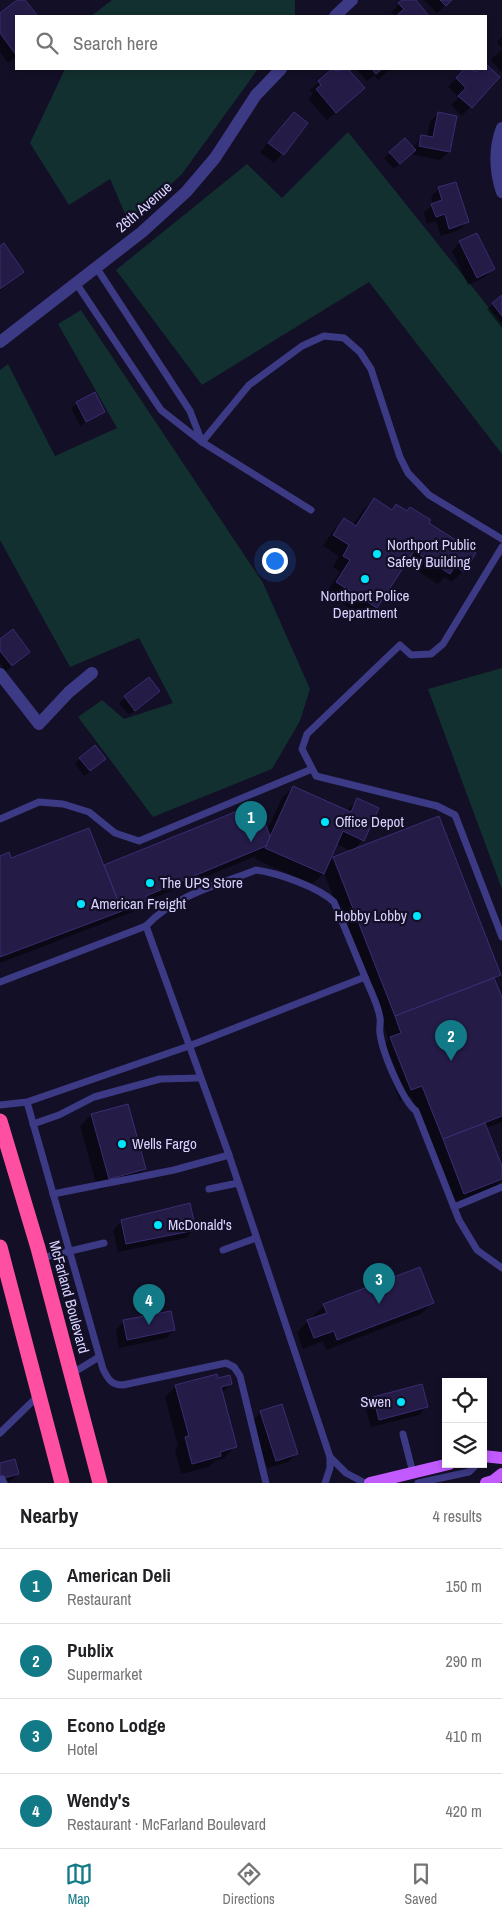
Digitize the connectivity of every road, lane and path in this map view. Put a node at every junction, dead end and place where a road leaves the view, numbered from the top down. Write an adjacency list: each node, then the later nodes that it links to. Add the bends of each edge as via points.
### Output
1 (352, 0): 2 (street)
2 (336, 15)
3 (280, 70): 6 (street, 26th Avenue, via 256,95 232,134 196,181 142,232)
4 (502, 128): 5 (street, via 496,168)
5 (502, 192)
6 (96, 267): 7 (street, 26th Avenue); 9 (lane, via 190,411)
7 (76, 283): 8 (street, 26th Avenue); 9 (lane, via 162,410)
8 (0, 342)
9 (202, 442): 10 (lane); 11 (lane, via 249,385 302,346 324,336 344,338 360,352 371,369 400,458 408,472 429,496)
10 (311, 510)
11 (502, 539)
12 (502, 547): 15 (lane, via 443,644 430,654 412,654 400,645 307,734 302,749)
13 (92, 673): 14 (street, via 39,724)
14 (0, 674)
15 (312, 769): 16 (lane, via 139,840 115,833 89,812 64,804 39,802); 18 (lane, via 316,776 324,779 437,806 455,815)
16 (0, 818)
17 (146, 926): 19 (lane, via 175,902 256,870 269,872 326,894 334,902); 20 (lane); 21 (lane)
18 (502, 937)
19 (365, 977): 21 (lane); 32 (lane, via 380,1018 385,1050 401,1091 416,1111)
20 (0, 982)
21 (189, 1046): 22 (lane); 23 (lane)
22 (200, 1078): 26 (lane, via 160,1079 94,1097); 27 (lane)
23 (27, 1102): 24 (lane); 26 (lane)
24 (0, 1105)
25 (0, 1121): 38 (highway, McFarland Boulevard)
26 (33, 1124): 31 (lane)
27 (229, 1156): 28 (lane); 31 (lane)
28 (238, 1183): 30 (lane); 33 (lane)
29 (502, 1187): 32 (lane)
30 (209, 1189)
31 (53, 1194): 37 (lane)
32 (454, 1207): 39 (lane, via 477,1250)
33 (256, 1238): 36 (lane); 45 (lane)
34 (104, 1243): 37 (lane)
35 (0, 1247): 42 (highway)
36 (223, 1250)
37 (70, 1253): 38 (lane); 40 (lane)
38 (40, 1258): 41 (highway, McFarland Boulevard)
39 (501, 1268)
40 (99, 1356): 41 (lane); 54 (lane, via 108,1380 115,1385 226,1363 234,1367 240,1376)
41 (71, 1375): 52 (highway, McFarland Boulevard)
42 (39, 1396): 43 (lane); 53 (highway)
43 (0, 1433)
44 (403, 1434): 51 (lane)
45 (330, 1457): 55 (lane); 56 (lane, via 346,1473)
46 (487, 1458): 47 (main road)
47 (502, 1458)
48 (442, 1467): 51 (main road)
49 (473, 1468): 51 (lane, via 469,1472)
50 (502, 1474): 58 (main road)
51 (415, 1478): 57 (main road)
52 (100, 1482)
53 (62, 1483)
54 (266, 1483)
55 (325, 1483)
56 (365, 1483)
57 (370, 1483)
58 (486, 1483)

